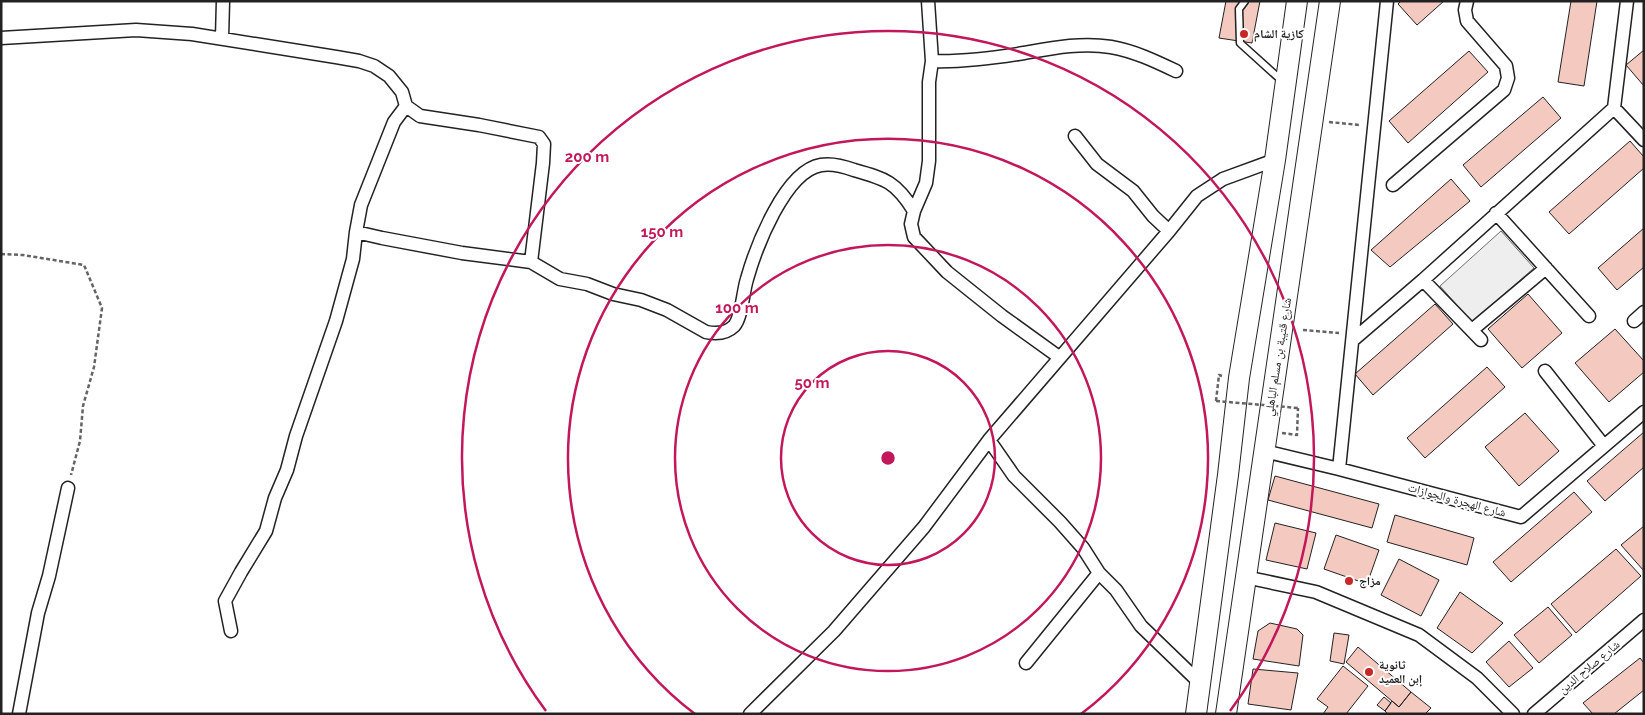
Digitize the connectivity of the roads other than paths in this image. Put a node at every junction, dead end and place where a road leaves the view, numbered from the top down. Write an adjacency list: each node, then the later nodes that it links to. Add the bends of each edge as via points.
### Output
1 (223, 1): 10 (street)
2 (928, 1): 11 (street)
3 (1245, 1): 13 (lane, via 1239,9 1240,43)
4 (1297, 1): 13 (main road)
5 (1330, 1): 38 (main road, شارع قتيبة بن مسلم الباهلي)
6 (1387, 1): 31 (street)
7 (1467, 1): 19 (street, via 1467,21 1506,66 1508,78 1504,90)
8 (1627, 1): 15 (street)
9 (1, 38): 10 (street, via 136,30)
10 (222, 38): 14 (street, via 374,66 389,76 402,92)
11 (932, 61): 12 (street, via 954,62 1053,47 1089,45 1130,52); 20 (street, via 928,168 926,183)
12 (1176, 71)
13 (1286, 84): 18 (main road)
14 (406, 106): 23 (street, via 394,122 384,146 361,205); 24 (street, via 420,116 539,137 544,144 544,163)
15 (1614, 108): 17 (street); 21 (street)
16 (1075, 136): 22 (street, via 1097,164 1133,191)
17 (1644, 140)
18 (1275, 160): 22 (street, via 1223,179 1197,196); 46 (main road, via 1239,378)
19 (1393, 185)
20 (914, 211): 24 (street, via 904,195 881,177 831,164 819,165 806,172 790,186 766,227 747,279 737,321 733,328 723,333 706,332 667,310 640,300 560,279); 33 (street, via 911,224 914,237 928,254 946,272)
21 (1496, 213): 25 (street); 26 (street)
22 (1169, 231): 33 (street)
23 (356, 232): 24 (street); 44 (street, via 353,259 336,322 296,436 288,470 275,498 266,531 225,601)
24 (531, 262)
25 (1546, 268): 28 (street); 30 (street)
26 (1423, 280): 30 (street); 31 (street)
27 (1644, 312): 29 (street)
28 (1589, 316)
29 (1634, 321)
30 (1472, 330): 32 (street)
31 (1353, 337): 39 (street)
32 (1481, 340)
33 (1059, 357): 36 (street)
34 (1545, 371): 37 (street)
35 (1644, 412): 37 (street, شارع الهجرة والجوازات)
36 (989, 440): 41 (street, via 1014,476 1065,527); 48 (street, via 924,526 834,631)
37 (1604, 446): 39 (street, شارع الهجرة والجوازات, via 1521,517)
38 (1264, 451): 39 (street, شارع الهجرة والجوازات); 42 (main road, شارع قتيبة بن مسلم الباهلي)
39 (1339, 469)
40 (68, 488): 47 (street, via 38,613)
41 (1099, 573): 45 (street); 46 (street, via 1116,590 1141,626)
42 (1245, 577): 50 (main road, شارع قتيبة بن مسلم الباهلي); 51 (street, via 1316,592 1419,635 1477,678)
43 (1644, 620): 52 (street, شارع صلاح الدين)
44 (231, 631)
45 (1026, 663)
46 (1199, 682): 49 (main road)
47 (19, 714)
48 (750, 714)
49 (1196, 714)
50 (1226, 714)
51 (1514, 714)
52 (1534, 714)

